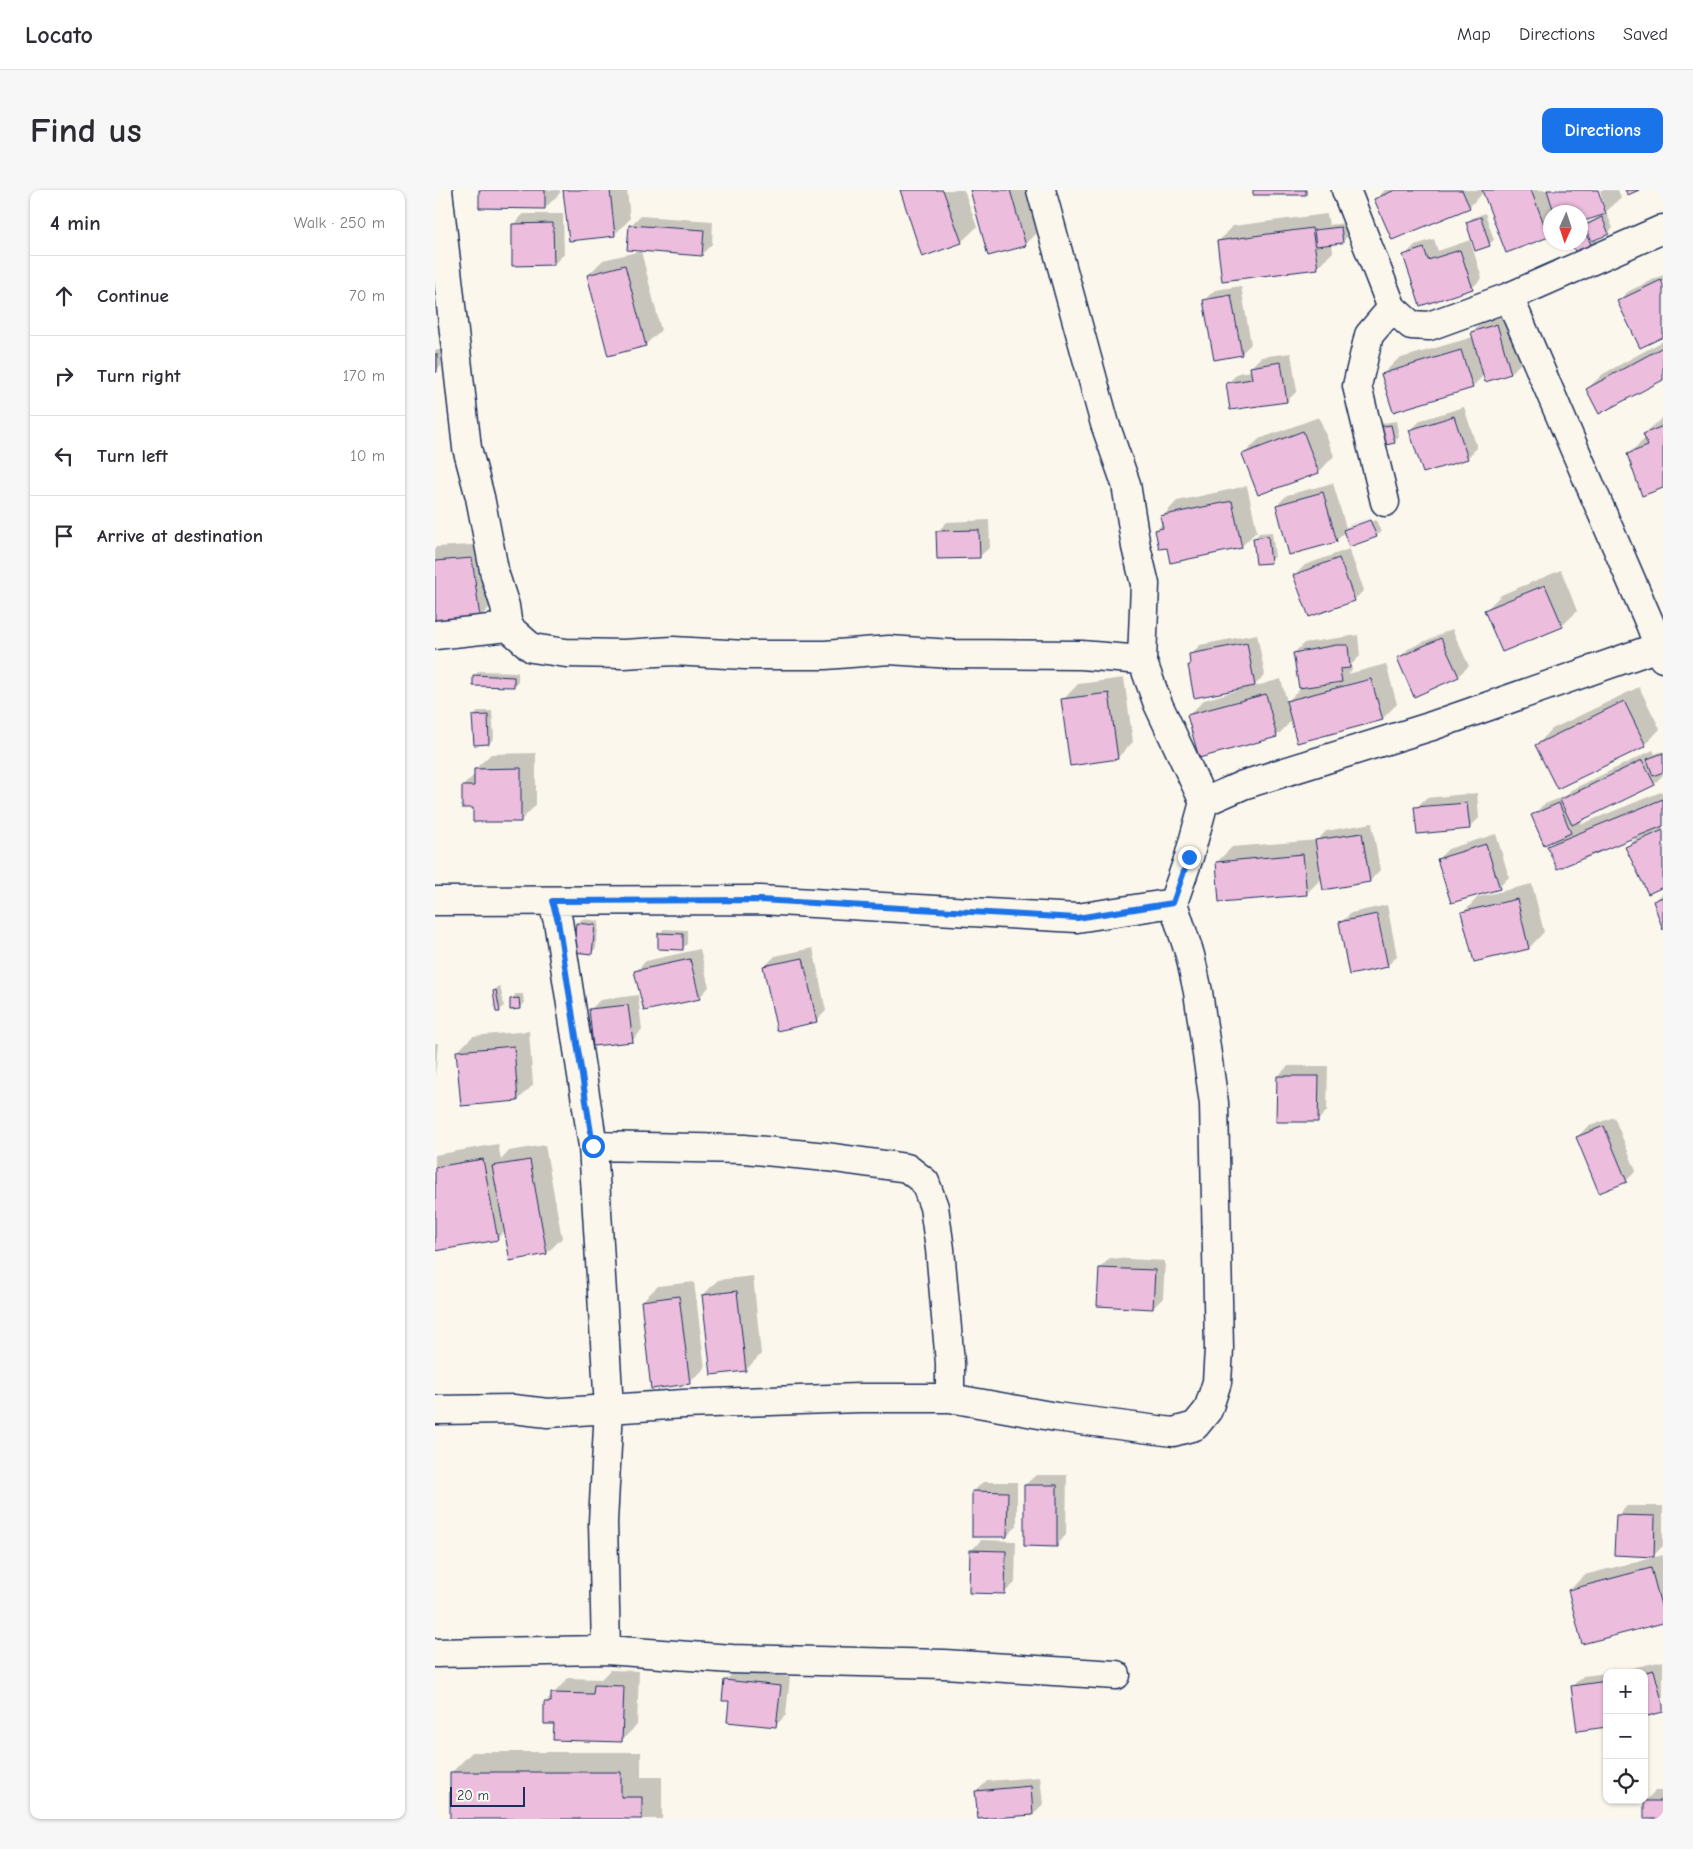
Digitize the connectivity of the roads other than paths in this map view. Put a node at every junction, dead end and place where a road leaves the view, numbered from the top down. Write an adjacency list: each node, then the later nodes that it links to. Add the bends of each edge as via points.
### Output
1 (438, 190): 8 (street, via 467,448 505,606)
2 (1041, 190): 11 (street, via 1105,424 1126,484 1145,584)
3 (1346, 190): 6 (street)
4 (1663, 229): 5 (street)
5 (1509, 297): 6 (street, via 1429,326 1411,325); 10 (street)
6 (1392, 308): 7 (street, via 1369,335 1357,386)
7 (1385, 502)
8 (507, 627): 9 (street); 11 (street, via 532,648 566,653 825,655 889,650 1081,655)
9 (435, 635)
10 (1660, 653): 12 (street, via 1243,785)
11 (1142, 660): 12 (street, via 1158,704)
12 (1203, 802): 15 (street)
13 (435, 901): 14 (street)
14 (552, 901): 15 (street, via 760,900 1077,918); 16 (street, via 558,921)
15 (1173, 903): 17 (street, via 1199,992 1214,1103 1219,1349 1217,1382 1208,1410 1195,1426 1173,1432 1056,1417)
16 (593, 1146): 17 (street, via 744,1148 907,1168 925,1182 934,1207 949,1346); 18 (street)
17 (950, 1398): 18 (street, via 789,1400)
18 (609, 1408): 19 (street, via 548,1413 513,1409); 20 (street, via 603,1522)
19 (435, 1410)
20 (606, 1650): 21 (street); 22 (street, via 732,1659 944,1664)
21 (435, 1653)
22 (1116, 1675)

